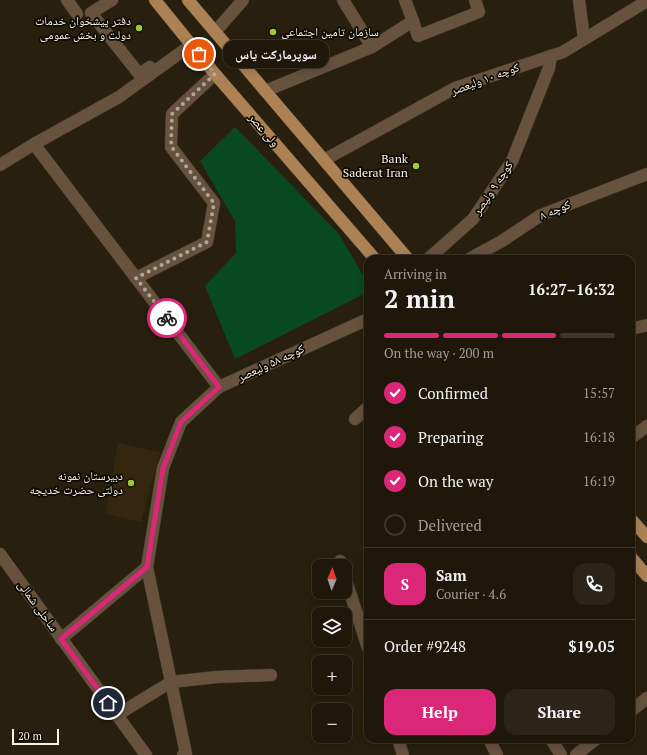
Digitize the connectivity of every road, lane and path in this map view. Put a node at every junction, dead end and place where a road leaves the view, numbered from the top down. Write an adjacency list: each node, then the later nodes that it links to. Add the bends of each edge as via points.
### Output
1 (67, 0): 11 (street)
2 (112, 0): 15 (street, via 91,13 139,74)
3 (155, 0): 15 (main road, ولی عصر)
4 (188, 0): 13 (main road)
5 (243, 0): 13 (street)
6 (343, 0): 16 (street)
7 (405, 0): 12 (street)
8 (475, 0): 12 (street, via 479,12 418,36)
9 (579, 0): 14 (street)
10 (644, 2): 14 (street, کوچه ۱۰ ولیعصر)
11 (77, 14)
12 (413, 21): 16 (street)
13 (215, 32): 19 (main road)
14 (584, 39): 17 (street, کوچه ۱۰ ولیعصر)
15 (189, 42): 18 (main road, ولی عصر); 20 (street, via 119,97)
16 (372, 48): 19 (street)
17 (551, 56): 21 (street, کوچه ۱۰ ولیعصر, via 455,88); 26 (street, کوچه ۹ ولیصر, via 549,68 512,161 473,219)
18 (215, 74): 24 (main road, ولی عصر); 28 (street, via 172,114 171,146 214,203 207,242)
19 (265, 91): 21 (main road)
20 (34, 144): 22 (street); 28 (street)
21 (324, 160): 25 (main road)
22 (0, 165)
23 (647, 174): 27 (street, کوچه ۸, via 540,215)
24 (372, 255)
25 (405, 255)
26 (432, 255)
27 (476, 255)
28 (136, 278): 32 (street)
29 (364, 321): 32 (street, کوچه ۵۸ ولیعصر)
30 (647, 325): 31 (street)
31 (635, 328)
32 (219, 387): 41 (street, کوچه ۵۸ ولیعصر, via 181,422 163,468)
33 (364, 411): 34 (street)
34 (355, 419)
35 (647, 426): 36 (street)
36 (635, 435)
37 (635, 523): 38 (main road)
38 (647, 537)
39 (0, 554): 45 (street, ساحلی شمالی)
40 (635, 566): 42 (main road)
41 (147, 567): 45 (street); 47 (street)
42 (647, 576)
43 (352, 599): 44 (street)
44 (364, 636)
45 (61, 639): 50 (street, ساحلی شمالی)
46 (271, 675): 47 (street)
47 (171, 682): 50 (street); 56 (street, via 186,754)
48 (647, 698): 49 (street)
49 (635, 708)
50 (117, 715): 55 (street, ساحلی شمالی)
51 (399, 743): 57 (street)
52 (491, 743): 58 (street)
53 (554, 743): 59 (street)
54 (591, 743): 60 (street)
55 (146, 755)
56 (183, 755)
57 (403, 755)
58 (497, 755)
59 (561, 755)
60 (576, 755)

